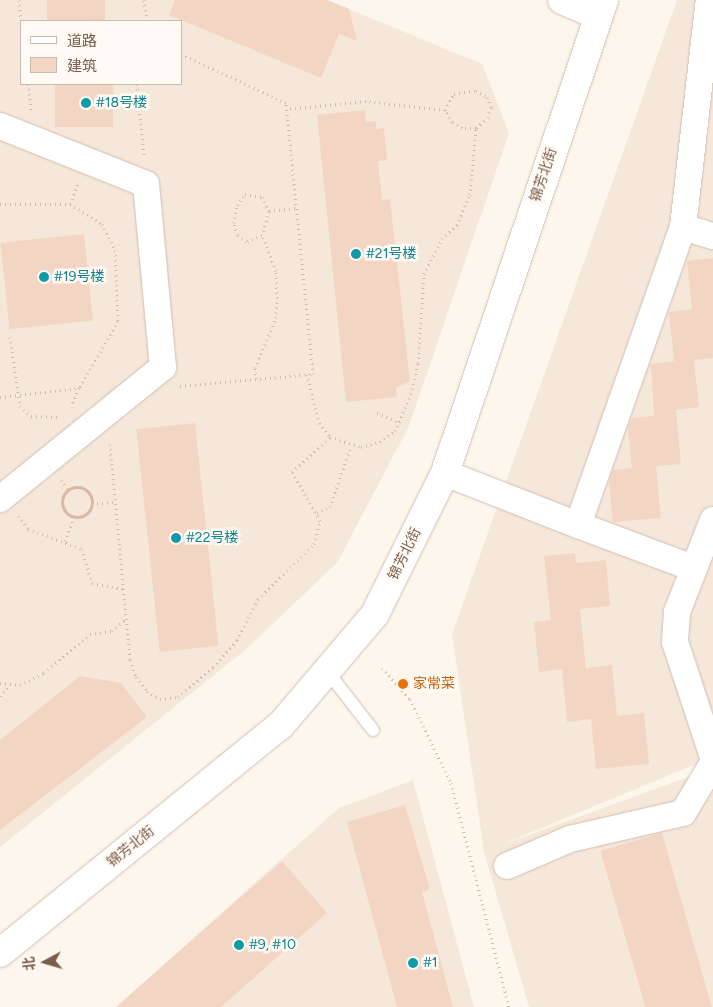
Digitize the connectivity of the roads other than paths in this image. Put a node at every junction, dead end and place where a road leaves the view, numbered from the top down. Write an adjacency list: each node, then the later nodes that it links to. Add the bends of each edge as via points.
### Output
1 (562, 0): 3 (street)
2 (709, 0): 5 (street)
3 (601, 8): 7 (street, 锦芳北街)
4 (0, 126): 8 (street, via 146,184 163,367)
5 (684, 227): 6 (street); 10 (street)
6 (713, 236)
7 (445, 474): 10 (street); 12 (street, 锦芳北街, via 375,614)
8 (2, 498)
9 (713, 520): 11 (street)
10 (578, 525): 11 (street)
11 (693, 568): 14 (street, via 677,612 674,642)
12 (327, 671): 13 (lane); 17 (street, 锦芳北街, via 281,725)
13 (373, 730)
14 (713, 757)
15 (713, 763): 16 (street, via 682,813 570,839)
16 (506, 866)
17 (0, 953)

